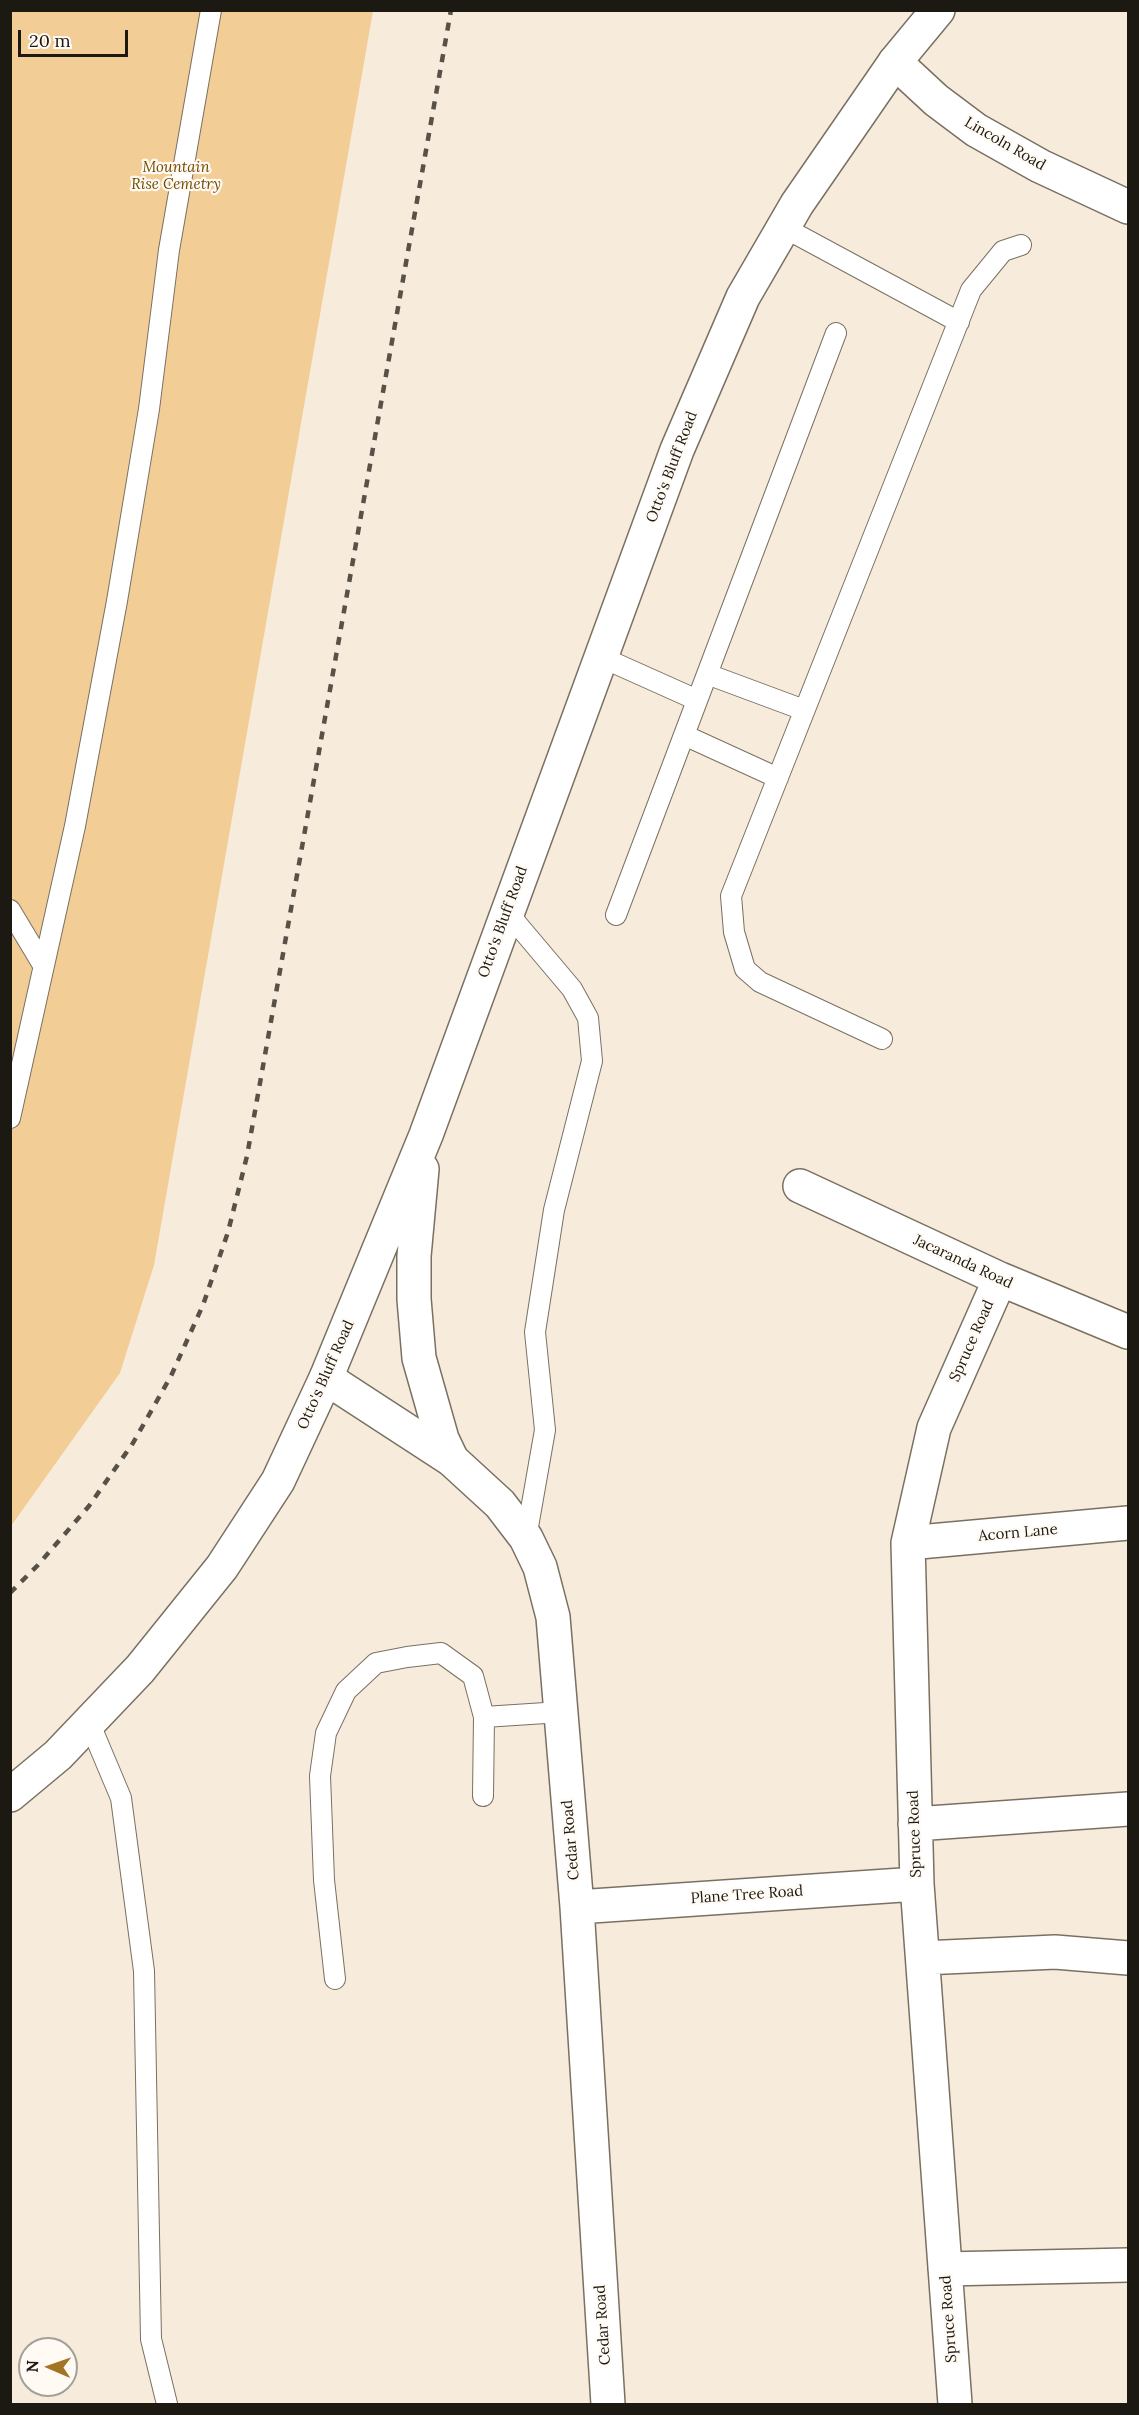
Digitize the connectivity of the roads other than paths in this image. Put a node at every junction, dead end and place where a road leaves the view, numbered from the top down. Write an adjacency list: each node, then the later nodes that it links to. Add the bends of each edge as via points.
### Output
1 (211, 10): 18 (lane, via 169,250 149,409 117,601 75,826)
2 (936, 11): 3 (street, Otto's Bluff Road)
3 (895, 62): 4 (street, Lincoln Road, via 976,130 1040,166); 5 (street, Otto's Bluff Road)
4 (1128, 207)
5 (783, 227): 7 (lane); 9 (street, Otto's Bluff Road, via 743,297 677,450)
6 (1021, 245): 7 (lane, via 1003,251 971,290)
7 (959, 322): 12 (lane)
8 (836, 333): 10 (lane)
9 (601, 657): 11 (lane); 16 (street, Otto's Bluff Road)
10 (707, 674): 11 (lane); 12 (lane)
11 (697, 700): 13 (lane)
12 (804, 710): 14 (lane)
13 (684, 735): 14 (lane); 17 (lane)
14 (778, 778): 19 (lane, via 731,897 734,932 744,969 760,982)
15 (10, 910): 18 (lane)
16 (507, 912): 21 (street, Otto's Bluff Road); 28 (lane, via 572,989 588,1018 592,1061 554,1210 535,1332 545,1431)
17 (616, 915)
18 (43, 965): 20 (lane)
19 (882, 1039)
20 (10, 1118)
21 (426, 1135): 25 (street, Otto's Bluff Road); 26 (street, via 414,1256 414,1299 419,1358)
22 (800, 1186): 23 (street, Jacaranda Road)
23 (1000, 1279): 24 (street, Jacaranda Road); 29 (street, Spruce Road, via 934,1428)
24 (1128, 1332)
25 (327, 1378): 26 (street, Cedar Road); 32 (street, Otto's Bluff Road, via 278,1481 222,1567 140,1669)
26 (452, 1460): 28 (street, Cedar Road, via 500,1504)
27 (1128, 1523): 29 (street, Acorn Lane)
28 (526, 1538): 30 (street, Cedar Road, via 540,1567 553,1617)
29 (908, 1543): 36 (street, Spruce Road)
30 (561, 1712): 31 (lane); 38 (street, Cedar Road)
31 (484, 1717): 34 (lane); 41 (lane, via 473,1676 441,1653 376,1663 346,1691 326,1733 320,1776 324,1880)
32 (89, 1722): 33 (street, Otto's Bluff Road); 44 (lane, via 121,1798 144,1971 151,2339)
33 (10, 1796)
34 (483, 1796)
35 (1128, 1809): 36 (street)
36 (915, 1824): 37 (street, Spruce Road)
37 (917, 1884): 38 (street, Plane Tree Road); 39 (street, Spruce Road)
38 (577, 1906): 45 (street, Cedar Road)
39 (923, 1958): 40 (street, via 1055,1952); 43 (street, Spruce Road)
40 (1128, 1958)
41 (335, 1979)
42 (1128, 2265): 43 (street)
43 (945, 2269): 46 (street, Spruce Road)
44 (167, 2404)
45 (608, 2404)
46 (955, 2404)

